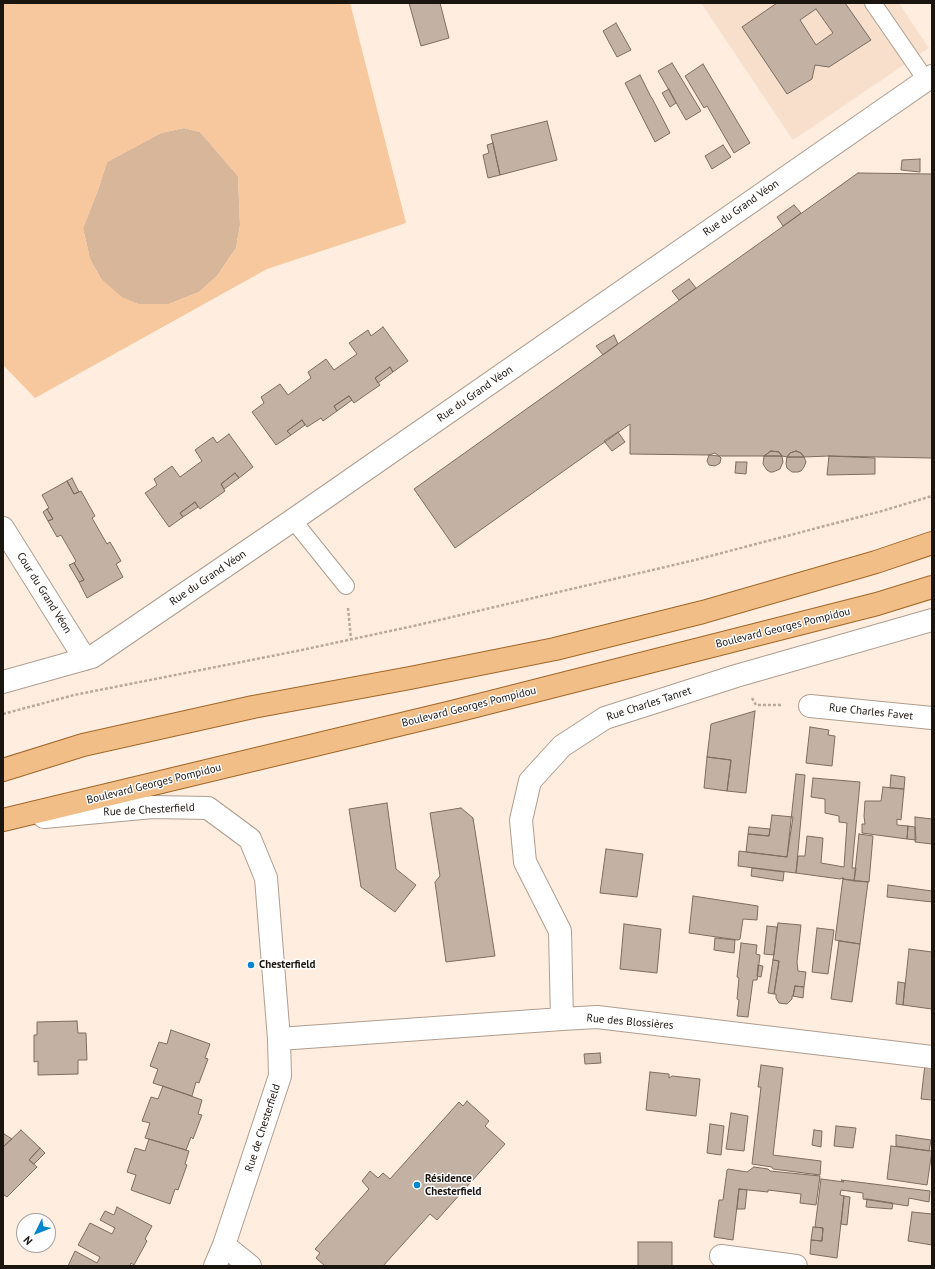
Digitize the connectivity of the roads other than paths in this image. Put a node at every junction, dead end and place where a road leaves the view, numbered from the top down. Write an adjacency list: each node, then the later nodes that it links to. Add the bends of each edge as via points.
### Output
1 (872, 3): 2 (lane)
2 (927, 82): 3 (street, Rue du Grand Véon)
3 (293, 520): 6 (lane); 9 (street, Rue du Grand Véon, via 92,657)
4 (3, 528): 9 (street, Cour du Grand Véon)
5 (932, 544): 13 (main road, via 703,612 554,649 253,707)
6 (346, 586)
7 (932, 587): 16 (main road, Boulevard Georges Pompidou, via 877,604 460,710)
8 (932, 620): 17 (street, Rue Charles Tanret, via 736,676 605,718 562,746 530,781 521,820 525,862 560,931)
9 (85, 659): 10 (street, Rue du Grand Véon)
10 (3, 682)
11 (810, 706): 12 (street, Rue Charles Favet)
12 (932, 718)
13 (83, 745): 14 (main road); 15 (main road)
14 (3, 759)
15 (3, 770)
16 (3, 820): 18 (street, Rue de Chesterfield, via 153,807 208,808 250,839 266,878)
17 (562, 1018): 18 (street, Rue des Blossières); 19 (street, Rue des Blossières, via 597,1017)
18 (279, 1039): 20 (street, Rue de Chesterfield, via 280,1076)
19 (932, 1056)
20 (224, 1245): 22 (street, Rue de Chesterfield); 23 (street)
21 (721, 1256): 24 (street)
22 (214, 1266)
23 (250, 1266)
24 (796, 1266)

